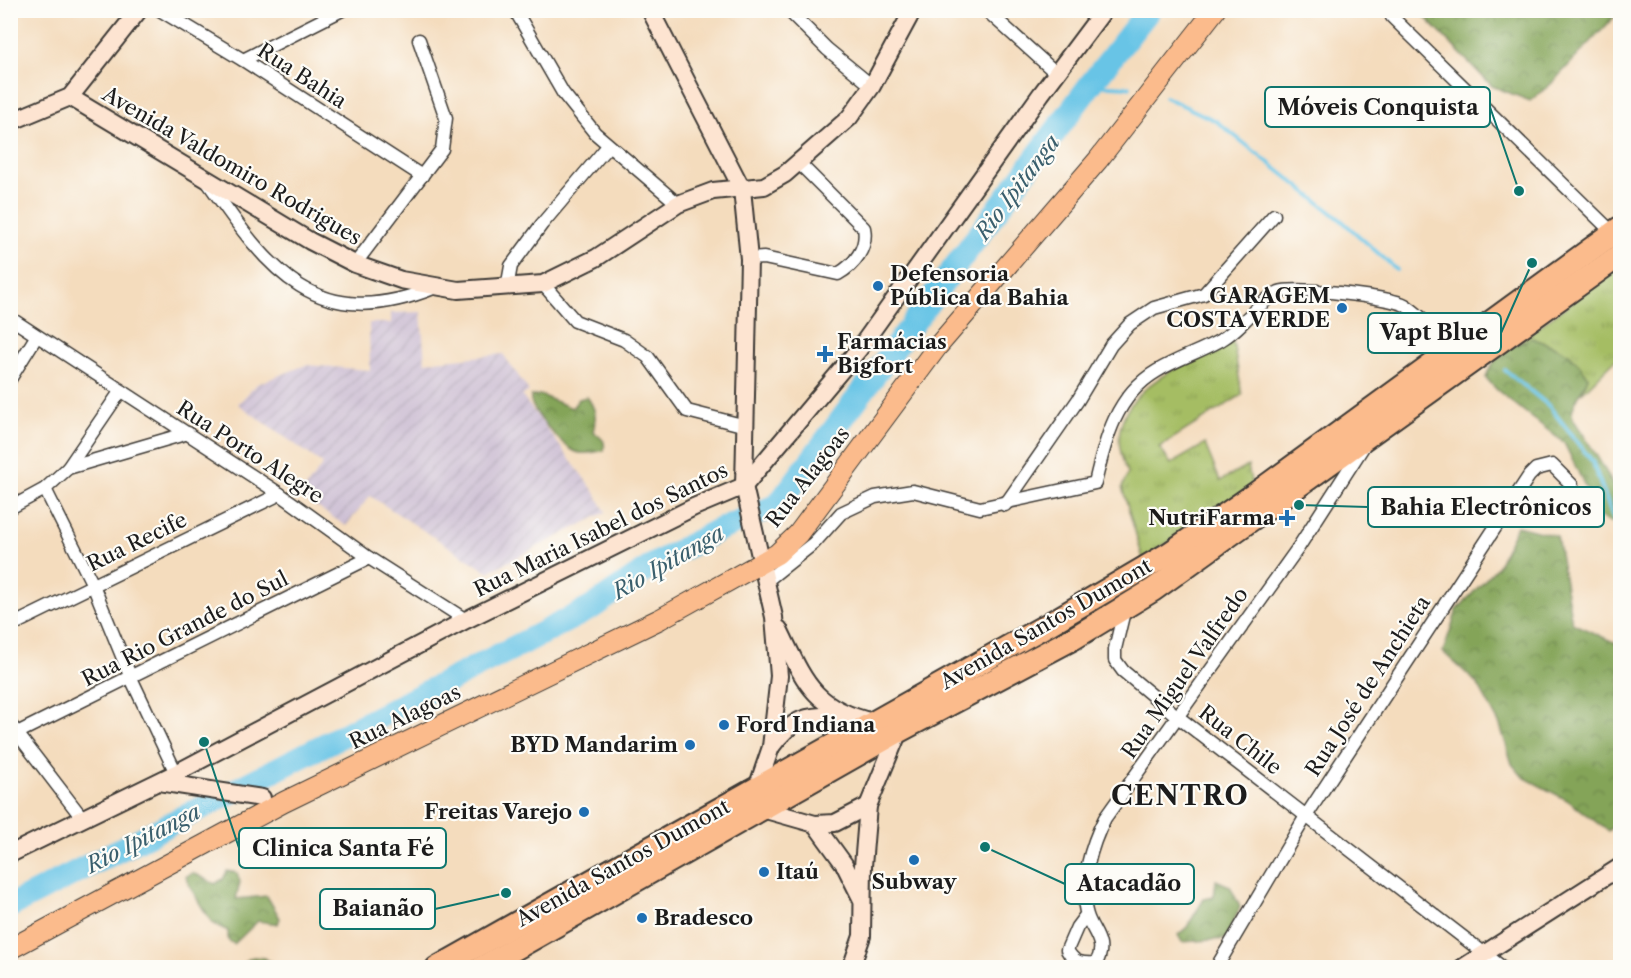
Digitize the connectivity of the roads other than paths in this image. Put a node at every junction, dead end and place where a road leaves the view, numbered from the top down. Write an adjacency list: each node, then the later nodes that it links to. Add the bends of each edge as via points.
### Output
1 (139, 10): 16 (main road)
2 (160, 10): 13 (street, Rua Bahia)
3 (342, 10): 13 (street)
4 (514, 10): 18 (street, via 563,93)
5 (650, 10): 22 (main road)
6 (788, 10): 15 (street)
7 (914, 10): 15 (main road, Avenida Valdomiro Rodrigues)
8 (986, 10): 14 (street)
9 (1104, 10): 14 (main road, Rua Maria Isabel dos Santos)
10 (1215, 10): 47 (main road, Rua Alagoas, via 1098,160 937,347 798,534)
11 (1395, 14): 25 (street)
12 (419, 40): 20 (street, via 446,118 442,149)
13 (243, 60): 20 (street, Rua Bahia)
14 (1056, 73): 42 (main road, Rua Maria Isabel dos Santos, via 859,349)
15 (872, 86): 19 (main road, Avenida Valdomiro Rodrigues, via 849,118)
16 (70, 97): 17 (main road); 21 (main road, Avenida Valdomiro Rodrigues)
17 (10, 122)
18 (608, 146): 23 (street); 30 (street, via 511,266)
19 (799, 163): 22 (main road, Avenida Valdomiro Rodrigues, via 764,186); 26 (street, via 864,228 866,239 862,249 838,274 764,258)
20 (422, 176): 27 (street)
21 (204, 178): 27 (main road, Avenida Valdomiro Rodrigues); 29 (street, via 272,267 321,297 345,303 382,303)
22 (742, 189): 23 (main road, Avenida Valdomiro Rodrigues, via 713,190); 26 (main road)
23 (678, 204): 28 (main road, Avenida Valdomiro Rodrigues, via 596,258)
24 (1274, 215): 44 (street, via 1204,294 1154,308 1130,324 1111,345)
25 (1618, 239): 33 (highway, Avenida Santos Dumont); 38 (highway, Avenida Santos Dumont)
26 (749, 259): 36 (main road)
27 (355, 264): 29 (main road, Avenida Valdomiro Rodrigues)
28 (543, 284): 30 (main road, Avenida Valdomiro Rodrigues); 36 (street, via 575,321 624,340 648,357 687,411)
29 (436, 287): 30 (main road, Avenida Valdomiro Rodrigues)
30 (507, 288)
31 (10, 318): 32 (street, Rua Porto Alegre)
32 (36, 337): 34 (street); 35 (street, Rua Porto Alegre)
33 (1453, 348): 44 (street, via 1405,305 1387,299 1280,291 1235,332 1156,371 1127,398 1111,425 1095,483); 56 (highway, Avenida Santos Dumont, via 1170,553)
34 (10, 379)
35 (120, 392): 37 (street, Rua Porto Alegre); 39 (street)
36 (746, 426): 42 (main road)
37 (188, 433): 39 (street); 43 (street, Rua Porto Alegre)
38 (1372, 433): 49 (highway, Avenida Santos Dumont); 55 (street, Rua Miguel Valfredo, via 1298,548)
39 (68, 468): 41 (street)
40 (1572, 485): 65 (street, Rua José de Anchieta, via 1552,465 1536,469 1529,476)
41 (45, 489): 45 (street); 48 (street)
42 (744, 492): 47 (main road); 51 (main road, Rua Maria Isabel dos Santos, via 694,507)
43 (280, 494): 46 (street, Rua Porto Alegre); 48 (street, Rua Recife)
44 (1005, 505): 47 (street, via 980,508 913,492 875,496 841,513 814,543)
45 (10, 508)
46 (369, 558): 51 (street, Rua Porto Alegre); 53 (street, Rua Rio Grande do Sul)
47 (761, 563): 50 (main road); 63 (main road, Rua Alagoas, via 660,619)
48 (93, 585): 52 (street, Rua Recife); 53 (street)
49 (1125, 607): 55 (street, Rua Chile, via 1115,660); 58 (highway, Avenida Santos Dumont)
50 (774, 617): 54 (main road, via 812,691); 59 (main road, via 779,676)
51 (466, 620): 60 (main road, Rua Maria Isabel dos Santos)
52 (10, 626)
53 (131, 678): 57 (street, Rua Rio Grande do Sul); 60 (street)
54 (844, 716): 56 (main road); 59 (main road, via 814,714 795,722)
55 (1178, 717): 65 (street, Rua Chile); 71 (street, Rua Miguel Valfredo, via 1094,839 1087,864)
56 (873, 722): 62 (highway, Avenida Santos Dumont)
57 (14, 728): 66 (street)
58 (898, 731): 62 (highway, Avenida Santos Dumont); 64 (main road)
59 (771, 747): 62 (main road)
60 (179, 779): 61 (main road); 66 (main road, via 159,782)
61 (262, 798): 63 (main road)
62 (759, 799): 67 (main road); 74 (highway, Avenida Santos Dumont); 75 (highway, Avenida Santos Dumont)
63 (284, 802): 72 (main road, Rua Alagoas)
64 (868, 806): 67 (main road, via 835,823); 70 (main road)
65 (1306, 816): 73 (street, Rua Chile); 77 (street, Rua José de Anchieta)
66 (83, 819): 68 (main road)
67 (815, 824): 70 (main road, via 844,864)
68 (10, 854)
69 (1620, 867): 73 (main road)
70 (862, 899): 76 (main road, via 862,936)
71 (1086, 915): 71 (street, Rua Miguel Valfredo, via 1101,949 1096,963 1076,962 1067,950)
72 (10, 949)
73 (1485, 953): 78 (main road); 79 (street, Rua Chile)
74 (437, 968)
75 (481, 968)
76 (851, 968)
77 (1216, 968)
78 (1462, 968)
79 (1503, 968)

